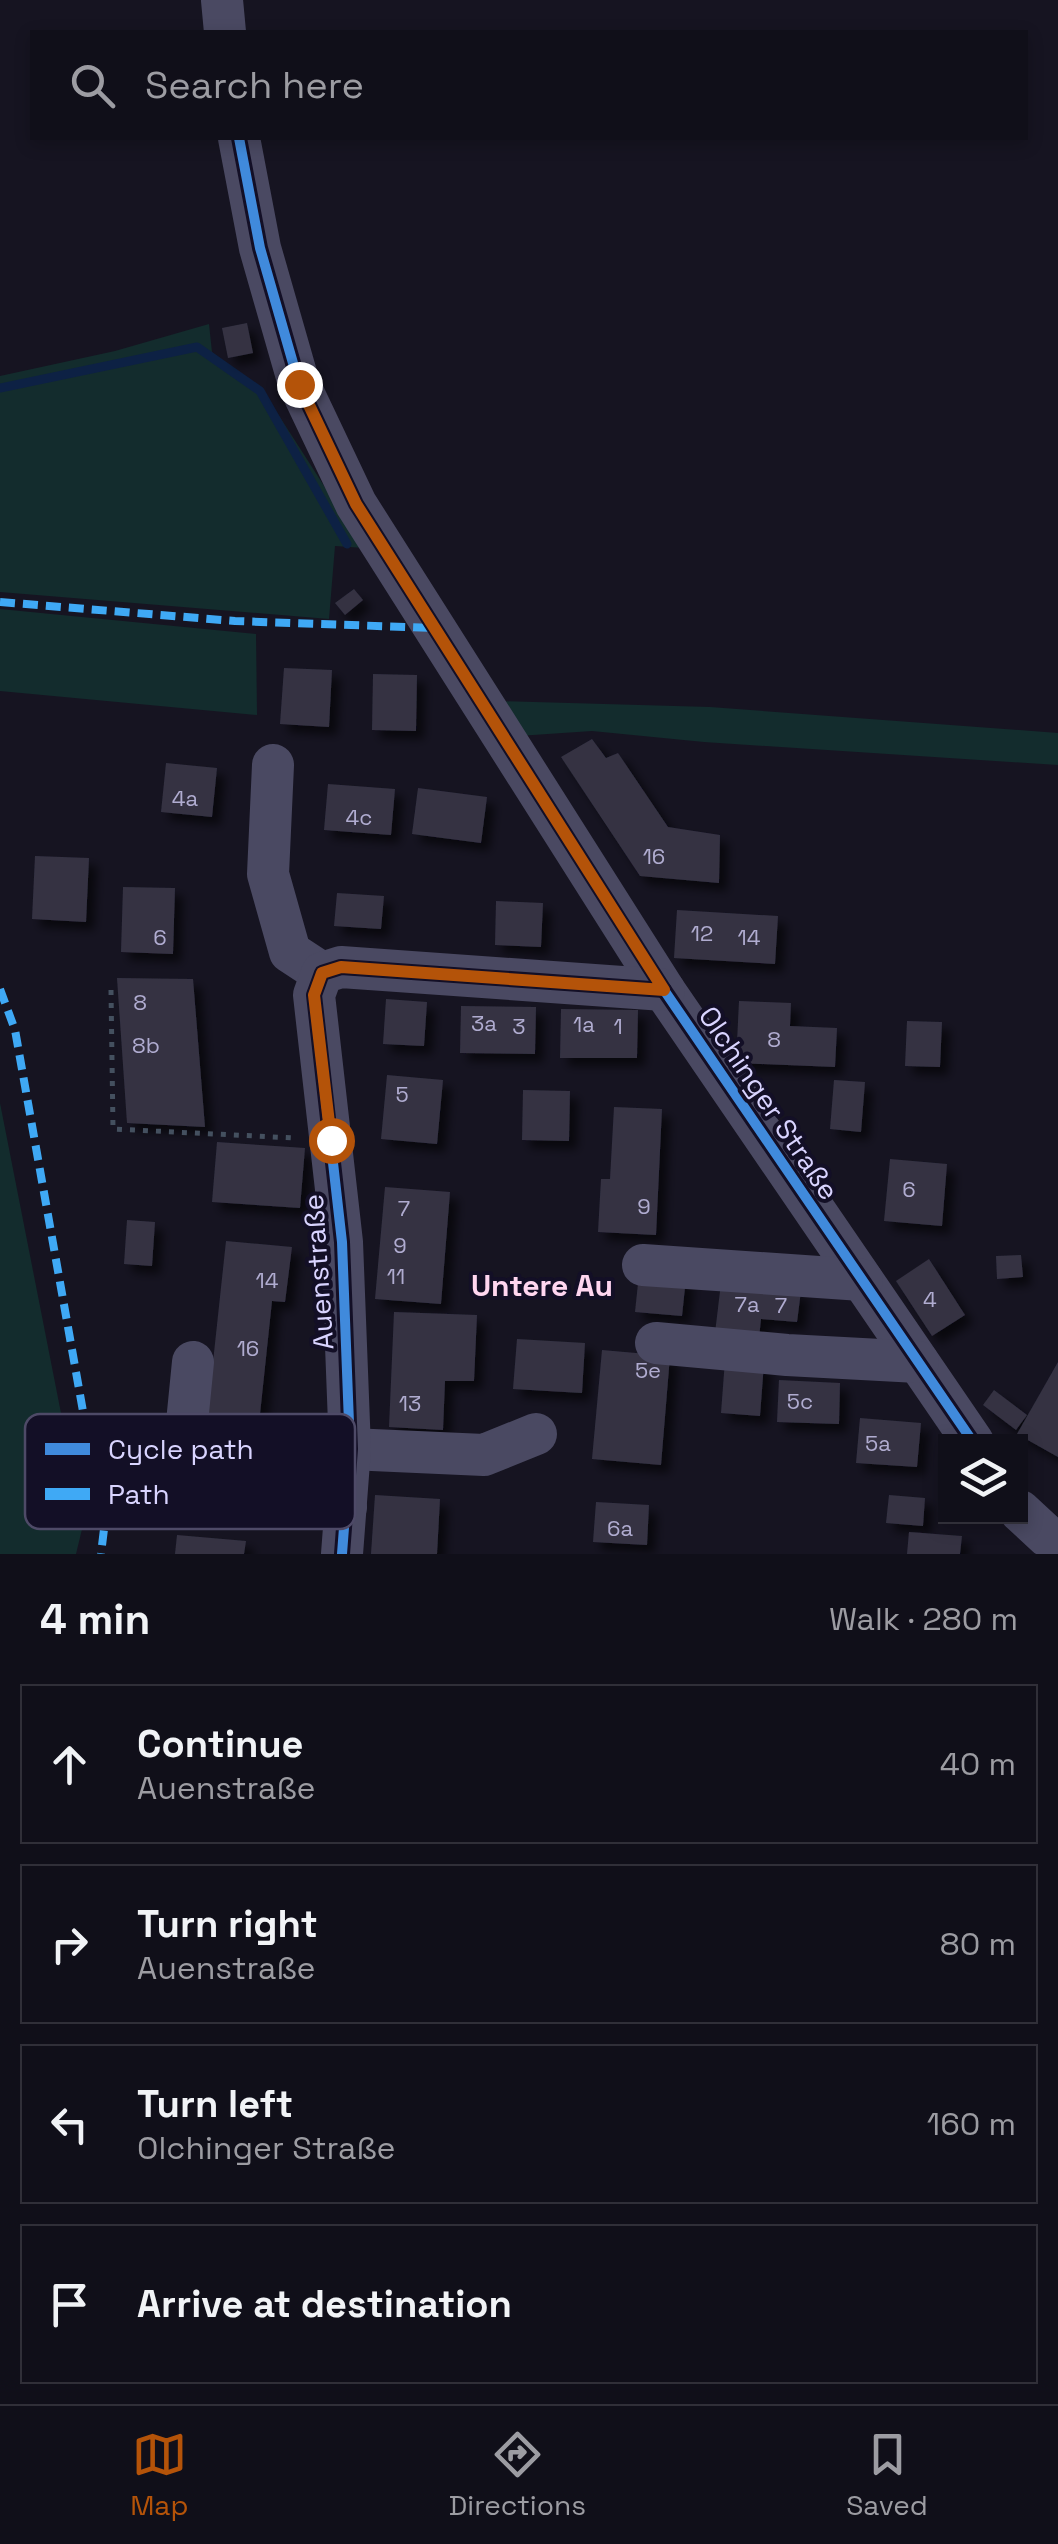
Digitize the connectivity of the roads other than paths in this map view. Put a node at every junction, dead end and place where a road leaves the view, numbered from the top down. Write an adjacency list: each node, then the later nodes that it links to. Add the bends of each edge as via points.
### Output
1 (222, 0): 2 (street)
2 (225, 30)
3 (239, 140): 6 (street, Olchinger Straße, via 260,248 299,384 356,504)
4 (273, 765): 5 (street, via 268,874 290,952)
5 (322, 973): 6 (street, via 341,967); 13 (street, Auenstraße, via 314,995 342,1242)
6 (664, 990): 8 (street, Olchinger Straße)
7 (643, 1265): 8 (street)
8 (862, 1280): 11 (street, Olchinger Straße)
9 (656, 1343): 11 (street)
10 (193, 1362): 12 (street)
11 (918, 1362): 15 (street, Olchinger Straße)
12 (188, 1414)
13 (349, 1414)
14 (536, 1434): 16 (street, via 484,1455)
15 (968, 1434)
16 (355, 1449)
17 (1028, 1518): 19 (street)
18 (344, 1529): 20 (street, Auenstraße)
19 (1058, 1542)
20 (342, 1554)

